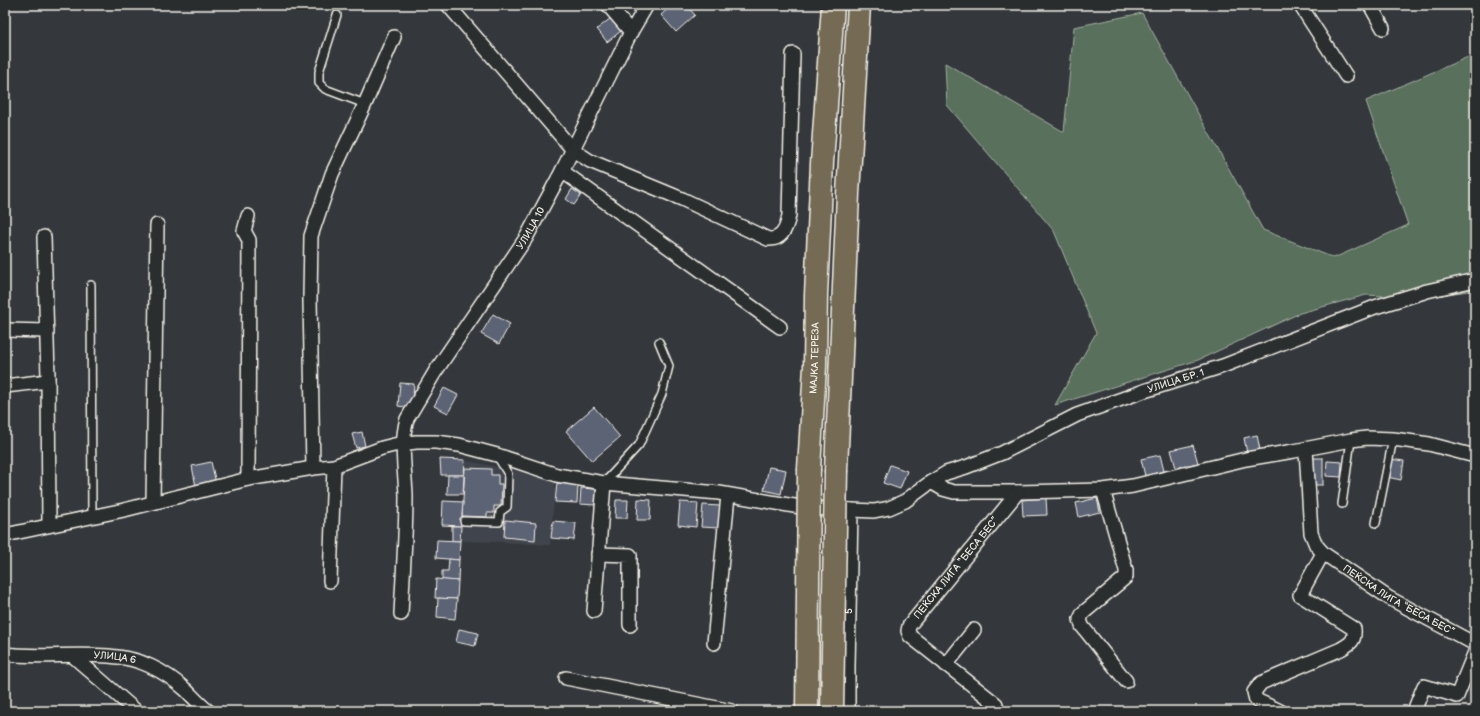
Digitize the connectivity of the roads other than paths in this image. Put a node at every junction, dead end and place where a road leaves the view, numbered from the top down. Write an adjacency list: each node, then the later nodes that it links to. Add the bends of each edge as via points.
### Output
1 (448, 5): 15 (street)
2 (608, 5): 10 (street)
3 (648, 5): 10 (street, УЛИЦА 10)
4 (833, 5): 70 (highway, МАЈКА ТЕРЕЗА, bridge, via 822,164 809,469)
5 (859, 5): 71 (highway, bridge, via 836,470)
6 (1300, 5): 13 (street)
7 (1370, 5): 9 (street)
8 (337, 14): 14 (lane, via 319,72 319,83 325,89)
9 (1383, 28)
10 (631, 32): 15 (street, УЛИЦА 10)
11 (394, 37): 14 (street)
12 (793, 54): 15 (street, via 789,215 785,231 778,238 762,237 682,199 590,161)
13 (1346, 76)
14 (365, 104): 35 (street, via 332,174 311,236)
15 (573, 150): 16 (street, УЛИЦА 10)
16 (562, 171): 22 (street); 30 (street, УЛИЦА 10, via 526,238 410,413 405,426)
17 (248, 216): 36 (street, via 244,231 249,240)
18 (156, 225): 42 (street)
19 (44, 238): 24 (street)
20 (1475, 280): 37 (street, УЛИЦА БР. 1, via 1427,291 1376,307 1223,366 1077,415 1002,453 946,472)
21 (91, 285): 45 (lane)
22 (780, 327)
23 (5, 330): 24 (street)
24 (47, 331): 26 (street)
25 (659, 342): 38 (lane, via 669,366 662,394 639,445)
26 (48, 381): 27 (street); 48 (street)
27 (5, 386)
28 (1393, 439): 29 (street); 33 (street, via 1429,444); 47 (lane)
29 (1351, 440): 31 (street); 43 (lane)
30 (404, 443): 32 (street, УЛИЦА БР. 1, via 436,442); 34 (street, УЛИЦА БР. 1, via 382,448); 54 (street, УЛИЦА 10, via 406,496)
31 (1306, 449): 39 (street, via 1246,459 1133,486); 51 (street, ПЕЌСКА ЛИГА “БЕСА БЕС”, via 1311,533)
32 (497, 455): 38 (street, УЛИЦА БР. 1, via 557,475); 46 (lane, via 508,474 507,507 500,512 499,522)
33 (1475, 456)
34 (334, 466): 35 (street, УЛИЦА БР. 1); 52 (street)
35 (313, 468): 36 (street, УЛИЦА БР. 1)
36 (248, 479): 42 (street, УЛИЦА БР. 1)
37 (931, 482): 40 (street, via 954,492); 44 (street, УЛИЦА БР. 1, via 905,501 889,508 874,512)
38 (604, 483): 41 (street, УЛИЦА БР. 1); 50 (street)
39 (1103, 490): 40 (street); 64 (street, via 1126,577 1083,613 1080,619 1082,626)
40 (1018, 492): 62 (street, ПЕЌСКА ЛИГА “БЕСА БЕС”, via 909,626 910,636)
41 (728, 495): 44 (street, УЛИЦА БР. 1, via 806,508); 57 (street)
42 (154, 502): 45 (street, УЛИЦА БР. 1)
43 (1342, 504)
44 (851, 510): 72 (street, 5)
45 (92, 516): 48 (street, УЛИЦА БР. 1)
46 (464, 521)
47 (1376, 523)
48 (49, 525): 49 (street, УЛИЦА БР. 1)
49 (5, 535)
50 (598, 554): 53 (street); 55 (street, via 630,555)
51 (1323, 554): 58 (street, ПЕЌСКА ЛИГА “БЕСА БЕС”, via 1389,598); 73 (street, via 1300,595 1354,629 1354,637 1351,643 1341,649 1261,683 1254,692 1256,700)
52 (330, 581)
53 (594, 611)
54 (401, 614)
55 (630, 625)
56 (974, 630): 62 (street)
57 (714, 643)
58 (1475, 644)
59 (1475, 652): 74 (street, via 1457,696 1424,686)
60 (5, 654): 61 (street, УЛИЦА 6)
61 (73, 656): 67 (street); 68 (street, УЛИЦА 6, via 112,656 149,665 184,689)
62 (946, 665): 65 (street, ПЕЌСКА ЛИГА “БЕСА БЕС”)
63 (566, 678): 66 (street)
64 (1126, 681)
65 (996, 704)
66 (668, 705): 69 (street)
67 (136, 711)
68 (208, 711)
69 (732, 711)
70 (806, 711)
71 (832, 711)
72 (848, 711)
73 (1280, 711)
74 (1414, 711)

